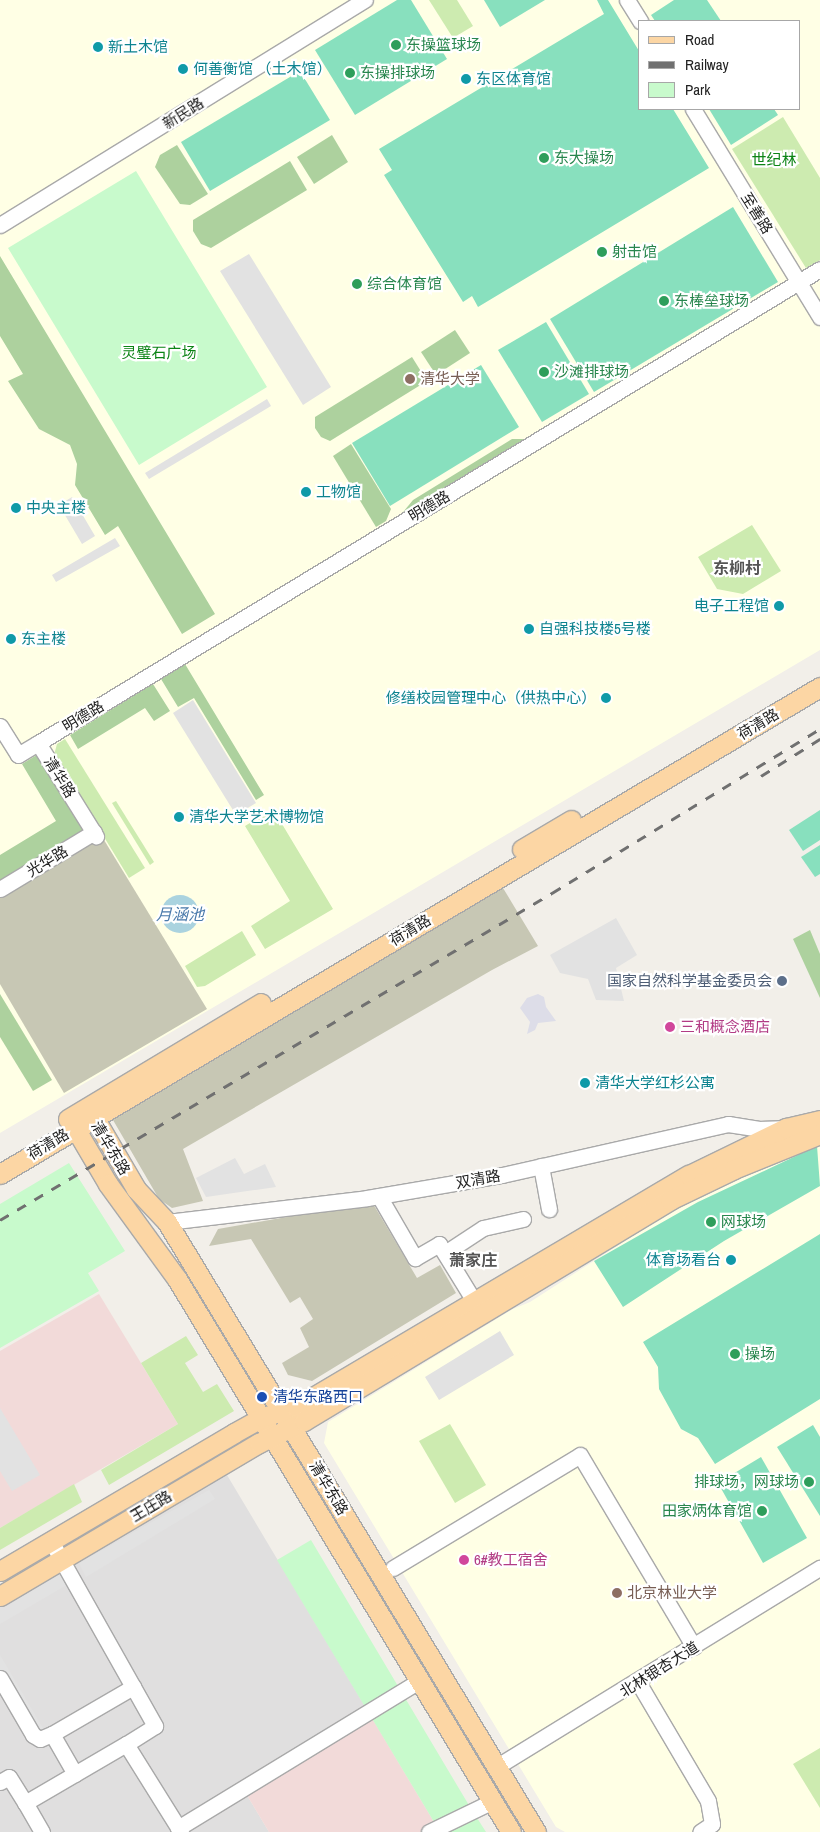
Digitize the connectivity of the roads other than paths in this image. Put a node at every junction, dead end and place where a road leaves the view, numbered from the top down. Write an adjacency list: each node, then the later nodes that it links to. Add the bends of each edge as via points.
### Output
1 (365, 0): 5 (street, 新民路)
2 (627, 0): 3 (street)
3 (639, 20)
4 (694, 110): 7 (street, 至善路)
5 (0, 225)
6 (820, 269): 7 (street, 明德路)
7 (799, 281): 8 (street, 至善路); 12 (street, 明德路)
8 (820, 317)
9 (820, 674): 15 (main road, 荷清路)
10 (820, 687): 15 (main road, 荷清路)
11 (0, 726): 12 (street, 清华路, via 18,756)
12 (38, 743): 13 (street, 清华路)
13 (95, 834): 14 (street, 光华路)
14 (0, 889)
15 (83, 1119): 19 (main road, 清华东路); 20 (main road, 荷清路); 22 (main road, 荷清路); 27 (main road, 清华东路, via 136,1189)
16 (820, 1120): 17 (main road, 双清路)
17 (786, 1128): 21 (street, 双清路, via 758,1129 728,1124); 29 (main road, 双清路, via 672,1185)
18 (820, 1134): 30 (main road, via 734,1169 670,1200)
19 (87, 1148): 23 (main road, via 77,1143 69,1144); 31 (main road, 清华东路, via 127,1213 160,1253)
20 (0, 1160)
21 (540, 1166): 24 (street, 双清路); 25 (street)
22 (0, 1174)
23 (0, 1186)
24 (379, 1196): 27 (street, 双清路); 28 (street, via 415,1258 439,1244)
25 (549, 1209)
26 (523, 1219): 28 (street, via 483,1228)
27 (167, 1222): 30 (main road, 清华东路)
28 (444, 1253): 29 (street)
29 (474, 1301): 30 (main road, 双清路)
30 (294, 1416): 31 (main road, 王庄路); 32 (main road, 王庄路); 46 (main road, 清华东路)
31 (263, 1417): 32 (main road, 清华东路); 33 (main road, 王庄路, via 110,1503)
32 (273, 1435): 34 (main road, 王庄路); 41 (main road, 清华东路)
33 (52, 1543): 34 (street); 37 (main road, 王庄路)
34 (62, 1559): 38 (main road, 王庄路); 43 (street)
35 (392, 1568): 39 (street, via 580,1455)
36 (820, 1568): 39 (street, 北林银杏大道)
37 (0, 1571)
38 (0, 1596)
39 (694, 1646): 42 (street, 北林银杏大道)
40 (0, 1678): 44 (street, via 33,1735 40,1738)
41 (420, 1680): 49 (main road, 清华东路); 51 (street)
42 (638, 1682): 46 (street, 北林银杏大道); 56 (street, via 708,1801 712,1824)
43 (133, 1687): 44 (street); 45 (street, via 155,1726)
44 (52, 1734): 47 (street)
45 (126, 1744): 47 (street); 51 (street)
46 (496, 1767): 55 (main road, 清华东路)
47 (75, 1774): 50 (street)
48 (0, 1782): 50 (street, via 9,1777)
49 (493, 1801): 53 (street); 54 (main road, 清华东路)
50 (25, 1803): 52 (street)
51 (179, 1830)
52 (42, 1832)
53 (429, 1832)
54 (511, 1832)
55 (536, 1832)
56 (700, 1832)

